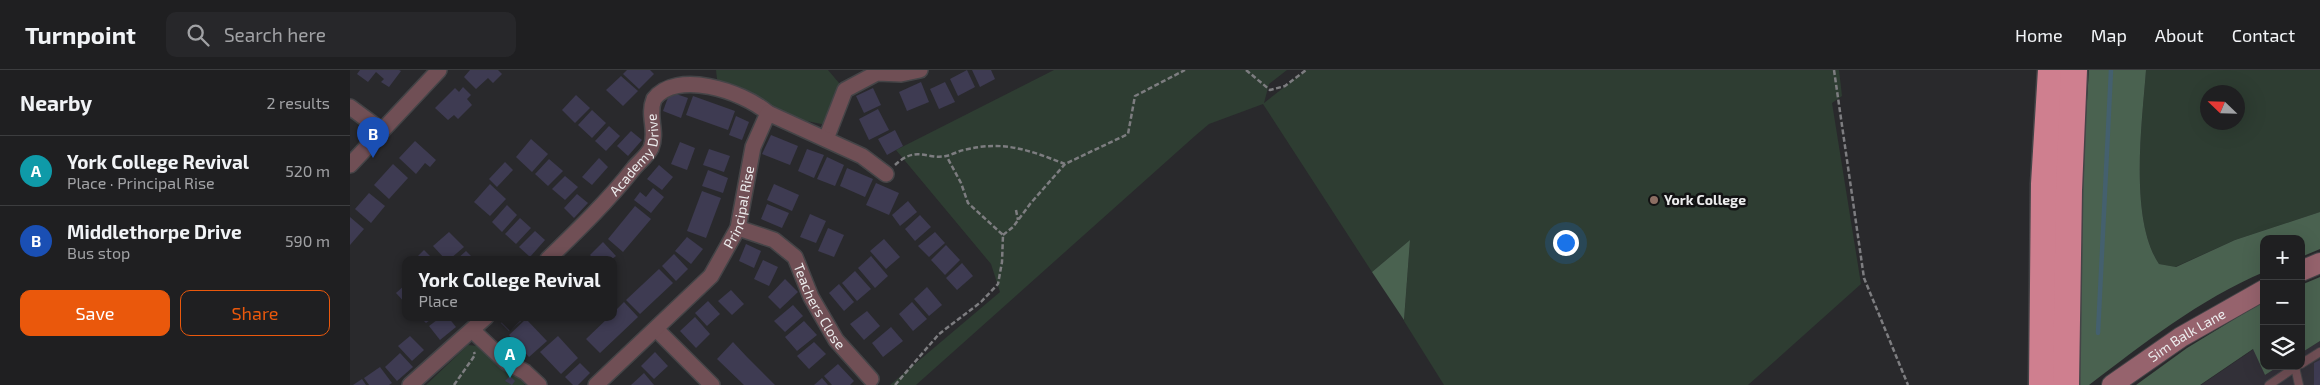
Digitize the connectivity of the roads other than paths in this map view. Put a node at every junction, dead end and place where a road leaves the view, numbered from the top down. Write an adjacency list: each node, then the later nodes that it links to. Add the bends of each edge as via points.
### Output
1 (439, 70): 7 (street)
2 (920, 70): 8 (street, via 901,74 877,73 846,90)
3 (2050, 70): 28 (highway, via 2044,184)
4 (2074, 70): 29 (highway)
5 (350, 107): 7 (street)
6 (768, 113): 8 (street); 11 (street, Principal Rise, via 753,147); 12 (street, Academy Drive, via 750,97 718,79 685,73 665,84 654,99 650,116 654,130 650,148 586,224)
7 (381, 130): 9 (street)
8 (826, 138): 10 (street, via 862,156)
9 (350, 165)
10 (886, 174)
11 (738, 228): 17 (street, Principal Rise, via 711,276); 23 (street, Teachers Close, via 774,240 795,257 811,297 836,340)
12 (551, 256)
13 (2320, 263): 14 (street)
14 (2305, 269)
15 (2260, 292): 30 (street, Sim Balk Lane, via 2181,337)
16 (482, 321): 18 (street)
17 (656, 329): 26 (street, Principal Rise); 27 (street)
18 (472, 330): 24 (street, via 506,362); 25 (street)
19 (2320, 352): 20 (lane)
20 (2305, 362)
21 (2292, 370): 31 (lane)
22 (2298, 370): 32 (lane)
23 (871, 379)
24 (537, 384)
25 (410, 385)
26 (596, 385)
27 (712, 385)
28 (2042, 385)
29 (2066, 385)
30 (2112, 385)
31 (2269, 385)
32 (2299, 385)

